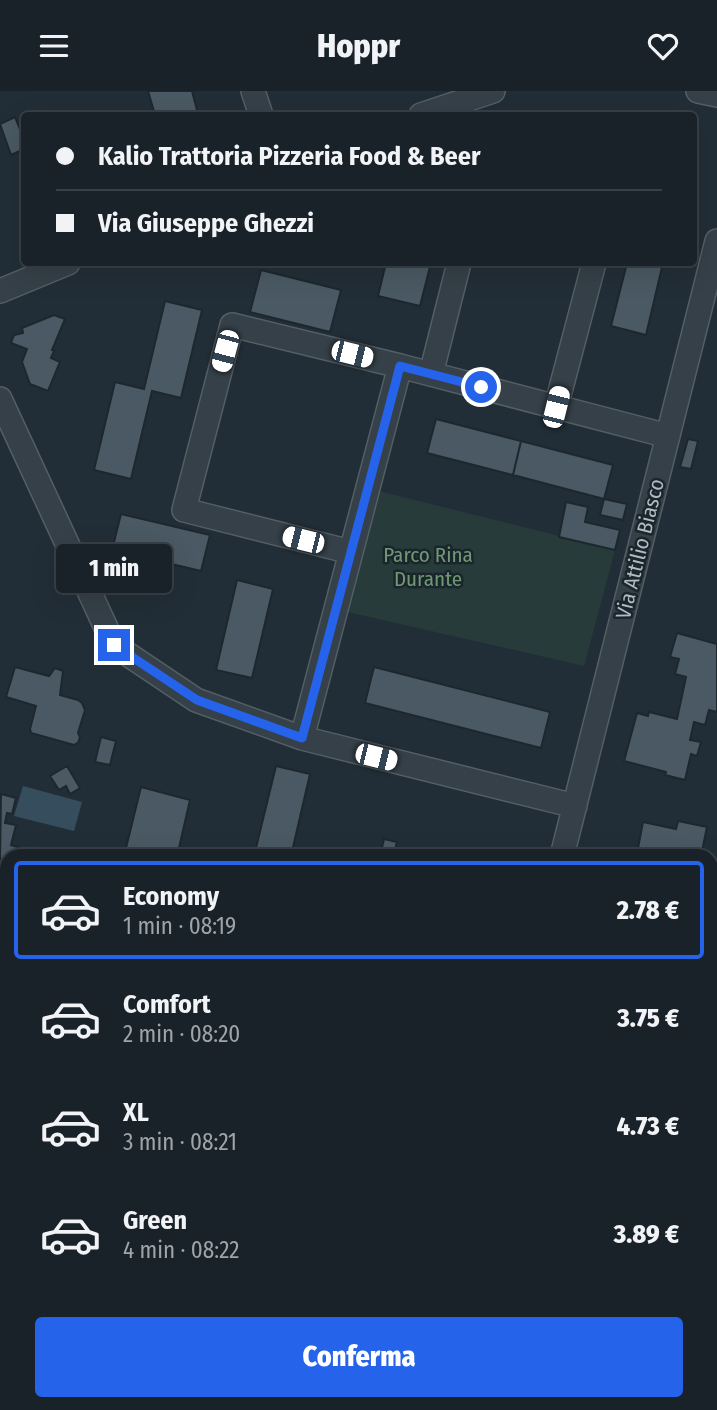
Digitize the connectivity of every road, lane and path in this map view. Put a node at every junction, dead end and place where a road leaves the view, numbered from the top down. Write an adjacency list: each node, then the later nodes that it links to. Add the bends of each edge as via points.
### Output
1 (253, 91): 5 (street)
2 (493, 91): 6 (street)
3 (698, 91): 4 (street)
4 (717, 95)
5 (260, 112)
6 (430, 112)
7 (717, 241): 16 (street, Via Attilio Biasco)
8 (61, 266): 11 (street)
9 (458, 266): 13 (street)
10 (593, 266): 15 (street)
11 (0, 291)
12 (400, 366): 13 (street); 17 (street); 17 (street, via 232,325 184,510)
13 (431, 374): 15 (street)
14 (0, 399): 18 (street, via 114,645 197,700)
15 (556, 407): 16 (street)
16 (668, 436): 19 (street, Via Attilio Biasco)
17 (351, 552): 18 (street)
18 (302, 738): 19 (street)
19 (575, 807): 20 (street, Via Attilio Biasco)
20 (564, 849)

